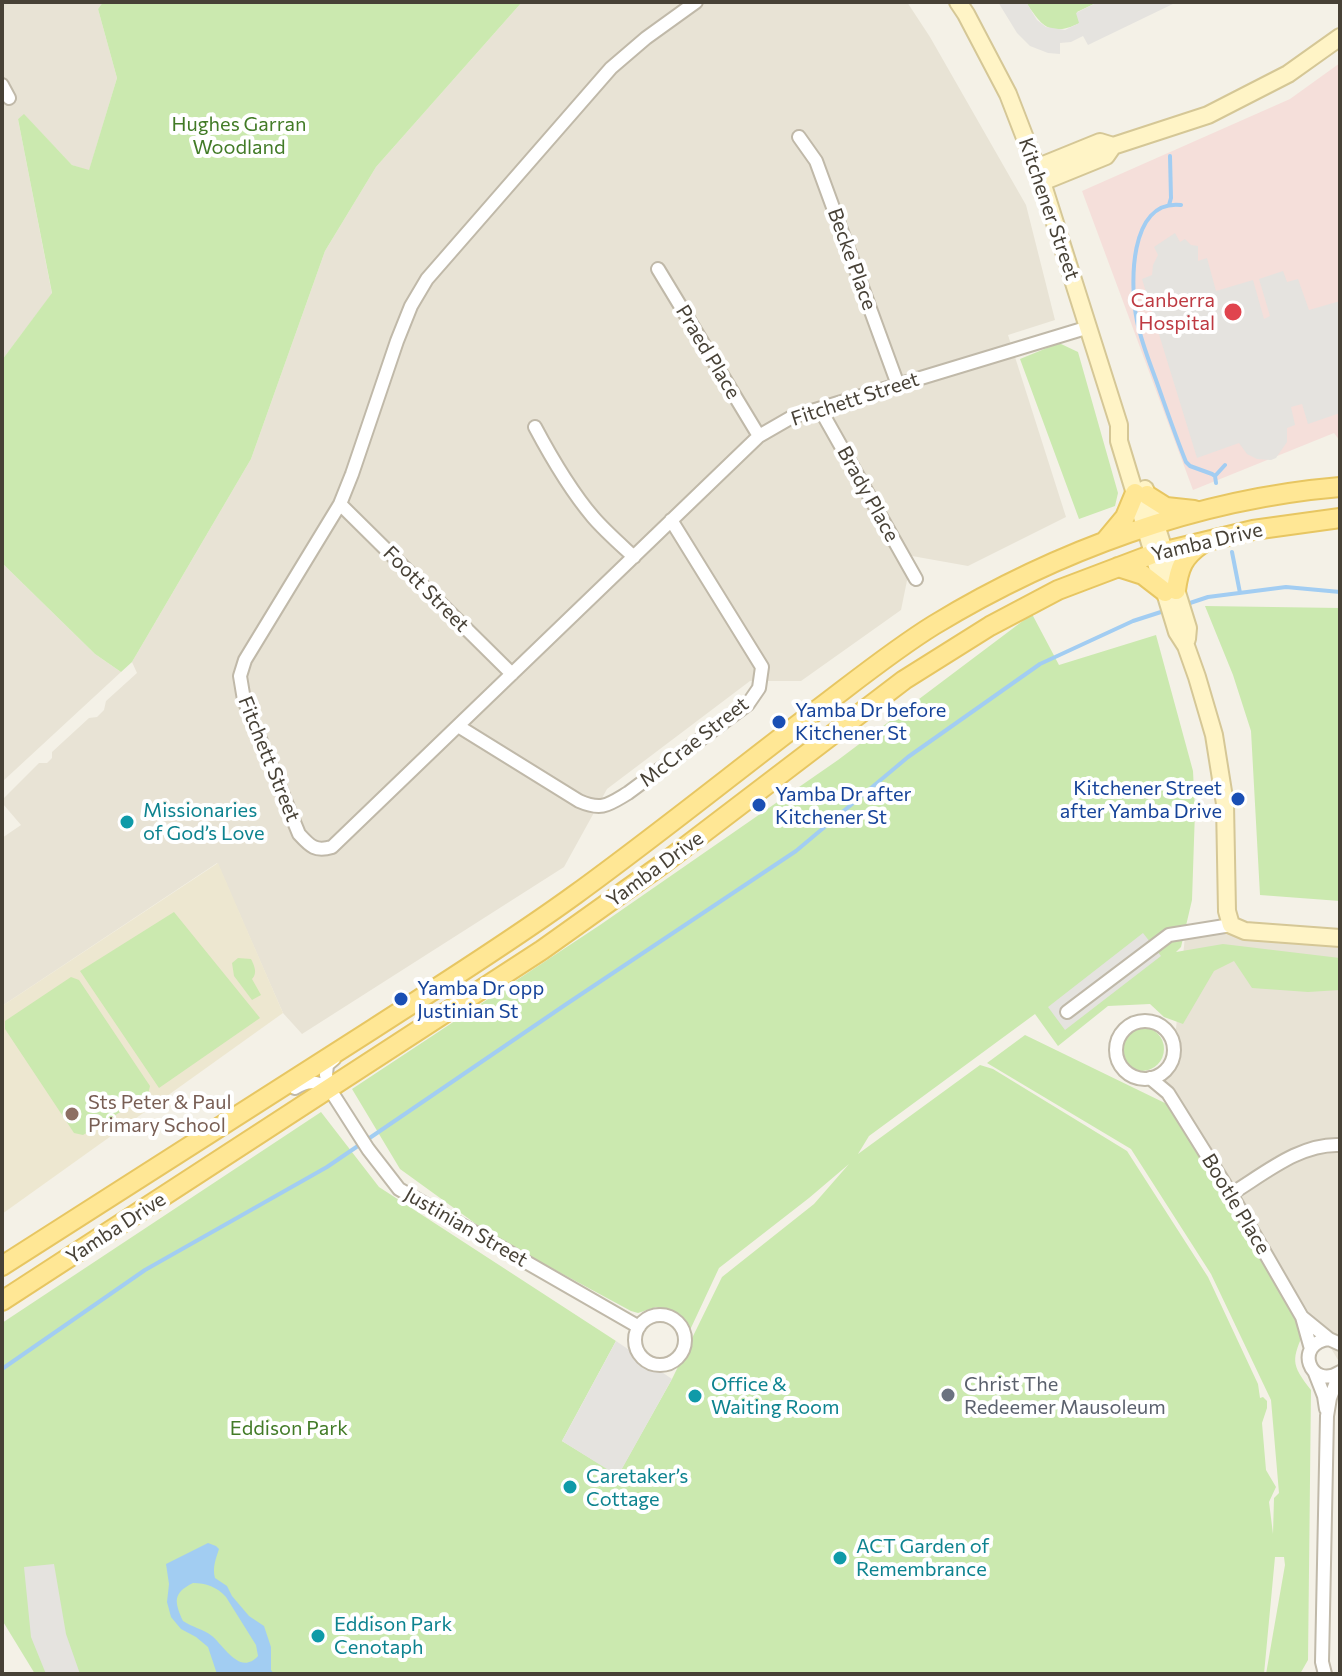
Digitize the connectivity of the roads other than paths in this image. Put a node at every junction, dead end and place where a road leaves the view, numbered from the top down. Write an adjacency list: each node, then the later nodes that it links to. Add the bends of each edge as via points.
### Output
1 (696, 2): 16 (street, Fitchett Street, via 611,68 427,279 397,341)
2 (958, 2): 7 (street, Kitchener Street, via 1008,94)
3 (1340, 37): 7 (street, via 1288,74 1208,115 1113,146 1100,142)
4 (2, 85): 5 (street)
5 (9, 98)
6 (799, 137): 10 (street, Becke Place, via 816,161)
7 (1039, 175): 9 (street, Kitchener Street)
8 (658, 269): 13 (street, Praed Place)
9 (1089, 327): 10 (street, Fitchett Street); 15 (street, Kitchener Street, via 1119,425 1119,441)
10 (898, 385): 11 (street, Fitchett Street)
11 (820, 409): 13 (street, Fitchett Street, via 792,417); 26 (street, Brady Place)
12 (535, 427): 24 (street, via 594,518)
13 (759, 436): 19 (street, Fitchett Street)
14 (1340, 487): 17 (main road, Yamba Drive)
15 (1141, 494): 17 (main road, via 1166,507); 20 (street, Kitchener Street); 22 (main road)
16 (340, 504): 28 (street, Foott Street); 29 (street, Fitchett Street, via 240,676 244,700 299,834 316,848 332,847)
17 (1201, 511): 20 (main road, Yamba Drive)
18 (1340, 518): 21 (main road, Yamba Drive)
19 (671, 520): 24 (street, Fitchett Street); 29 (street, McCrae Street, via 762,667 759,688 748,704 628,793 593,807)
20 (1151, 526): 22 (main road, Yamba Drive); 23 (street, Kitchener Street)
21 (1207, 540): 23 (main road, Yamba Drive); 27 (main road, via 1190,552)
22 (1104, 543): 33 (main road, Yamba Drive, via 990,594 912,640 576,894)
23 (1159, 552): 25 (main road, Yamba Drive); 27 (street, Kitchener Street)
24 (634, 557): 28 (street, Fitchett Street)
25 (1118, 567): 27 (main road); 36 (main road, Yamba Drive, via 1058,590 904,680 652,872)
26 (916, 579)
27 (1171, 591): 30 (street, Kitchener Street, via 1177,632 1214,735 1224,799)
28 (512, 674): 29 (street, Fitchett Street)
29 (458, 726)
30 (1231, 925): 31 (street, via 1245,931); 32 (street, via 1169,935)
31 (1340, 938)
32 (1067, 1012)
33 (347, 1045): 36 (street, via 327,1065); 38 (main road, Yamba Drive)
34 (1165, 1070): 35 (street); 35 (street, Bootle Place, via 1174,1053 1167,1031 1151,1021 1132,1024 1117,1042 1118,1061 1131,1075); 37 (street, Bootle Place)
35 (1150, 1078): 37 (street, Bootle Place)
36 (329, 1088): 38 (street, via 305,1081 287,1093); 42 (main road, Yamba Drive); 44 (street, Justinian Street, via 399,1189)
37 (1168, 1093): 40 (street, Bootle Place)
38 (265, 1098): 41 (main road, Yamba Drive)
39 (1340, 1145): 40 (street, via 1303,1150)
40 (1231, 1194): 43 (street, Bootle Place)
41 (2, 1266)
42 (2, 1301)
43 (1302, 1317): 45 (street, Bootle Place); 46 (street, Bootle Place)
44 (639, 1327): 44 (street, via 656,1316 675,1321 683,1332 680,1355 667,1364 646,1361 635,1345)
45 (1337, 1342): 46 (street, via 1319,1341)
46 (1311, 1349): 48 (street, Bootle Place)
47 (1340, 1372): 48 (street, via 1330,1377); 49 (street)
48 (1315, 1373): 49 (street, Bootle Place)
49 (1327, 1416): 50 (street)
50 (1321, 1670)

